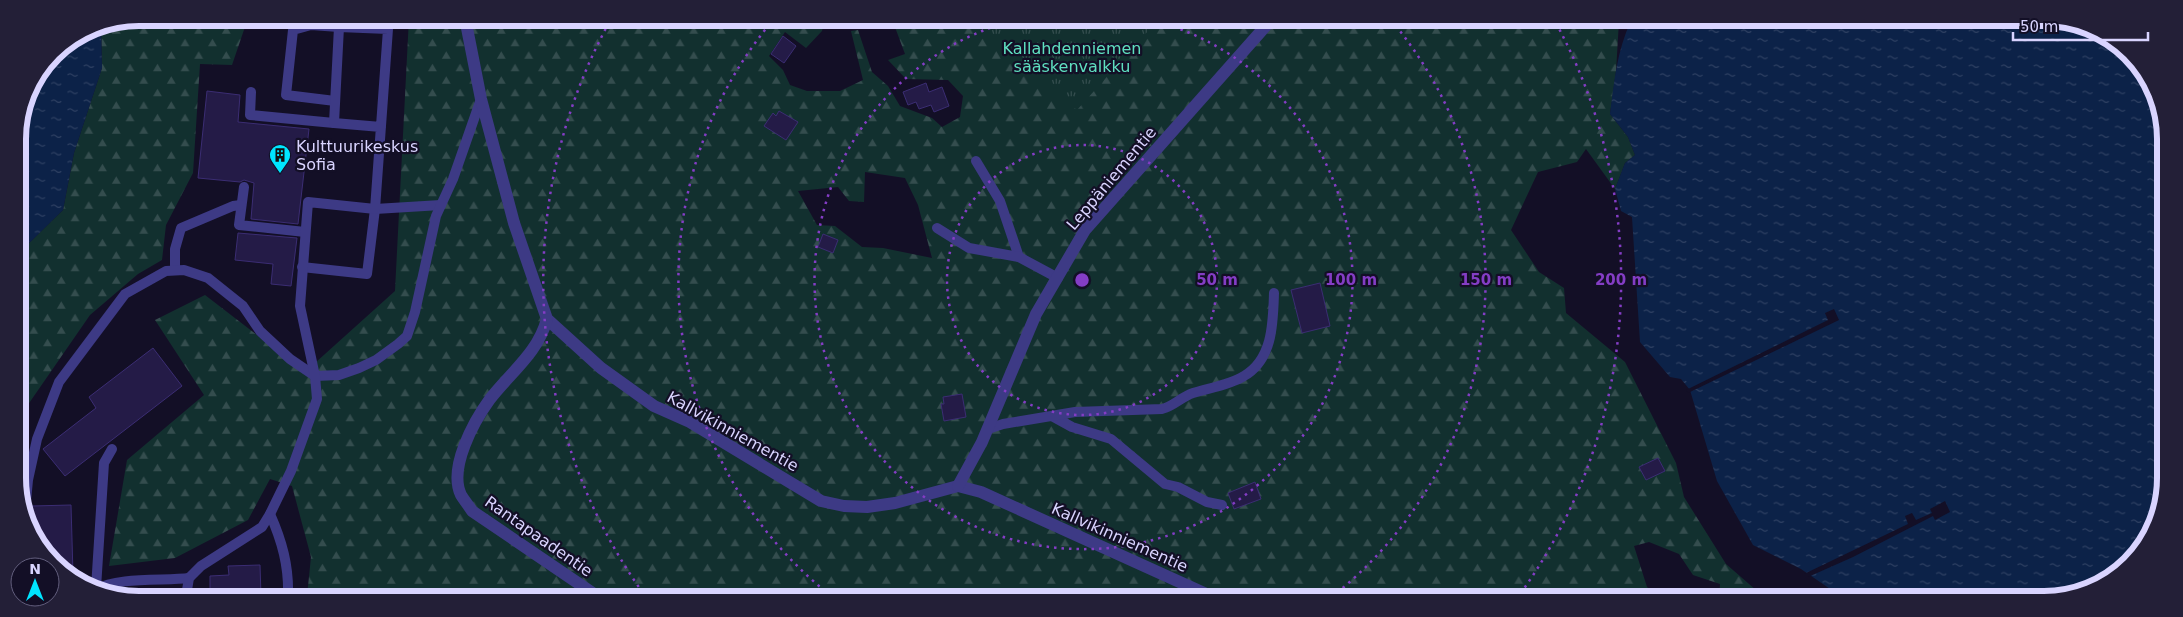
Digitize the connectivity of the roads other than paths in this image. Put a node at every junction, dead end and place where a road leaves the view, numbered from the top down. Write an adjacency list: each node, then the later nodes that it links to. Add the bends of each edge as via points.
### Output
1 (307, 26): 8 (lane, via 293,30 286,95)
2 (325, 26): 5 (lane)
3 (466, 26): 7 (street, Kallvikinniementie)
4 (1265, 26): 21 (street, Leppäniementie, via 1085,230)
5 (339, 27): 8 (lane); 10 (lane, via 388,29)
6 (251, 92): 9 (lane, via 250,115)
7 (480, 99): 14 (lane); 23 (street, Kallvikinniementie, via 514,223)
8 (335, 101): 9 (lane)
9 (334, 123): 10 (lane)
10 (380, 127): 15 (lane)
11 (976, 161): 18 (lane, via 1000,201)
12 (244, 187): 13 (lane)
13 (241, 205): 17 (lane, via 239,225); 20 (lane, via 181,228 175,249)
14 (441, 205): 15 (lane); 24 (lane, via 407,336 368,364 338,375)
15 (375, 209): 17 (lane, via 308,202); 19 (lane, via 367,274)
16 (937, 228): 18 (lane, via 969,248)
17 (305, 232): 19 (lane)
18 (1019, 257): 21 (lane)
19 (302, 268): 24 (lane, via 300,306)
20 (175, 270): 24 (lane, via 208,278 243,306 260,331 290,359); 29 (lane, via 166,271 125,294 59,382 37,440)
21 (1058, 278): 26 (street, Leppäniementie, via 1036,314)
22 (1274, 293): 25 (lane, via 1273,324 1268,345 1260,363 1244,377 1188,395 1162,410 1108,410)
23 (547, 319): 28 (street, Kallvikinniementie, via 601,368 654,406 690,422 822,501 867,507); 37 (street, Rantapaadentie, via 542,335 525,361 490,400 468,437 460,457 458,477 461,494 472,511)
24 (316, 376): 31 (lane, via 317,399)
25 (1052, 416): 26 (lane); 30 (lane, via 1072,427 1111,439 1165,484)
26 (988, 429): 28 (street, Leppäniementie)
27 (112, 449): 33 (lane, via 104,463)
28 (958, 486): 38 (street, Kallvikinniementie, via 980,492)
29 (27, 492)
30 (1222, 505)
31 (270, 514): 32 (lane, via 262,527 201,566); 36 (lane, via 280,534 289,572)
32 (190, 578): 34 (lane); 35 (lane)
33 (97, 582)
34 (106, 585)
35 (187, 591)
36 (288, 591)
37 (590, 591)
38 (1199, 591)

